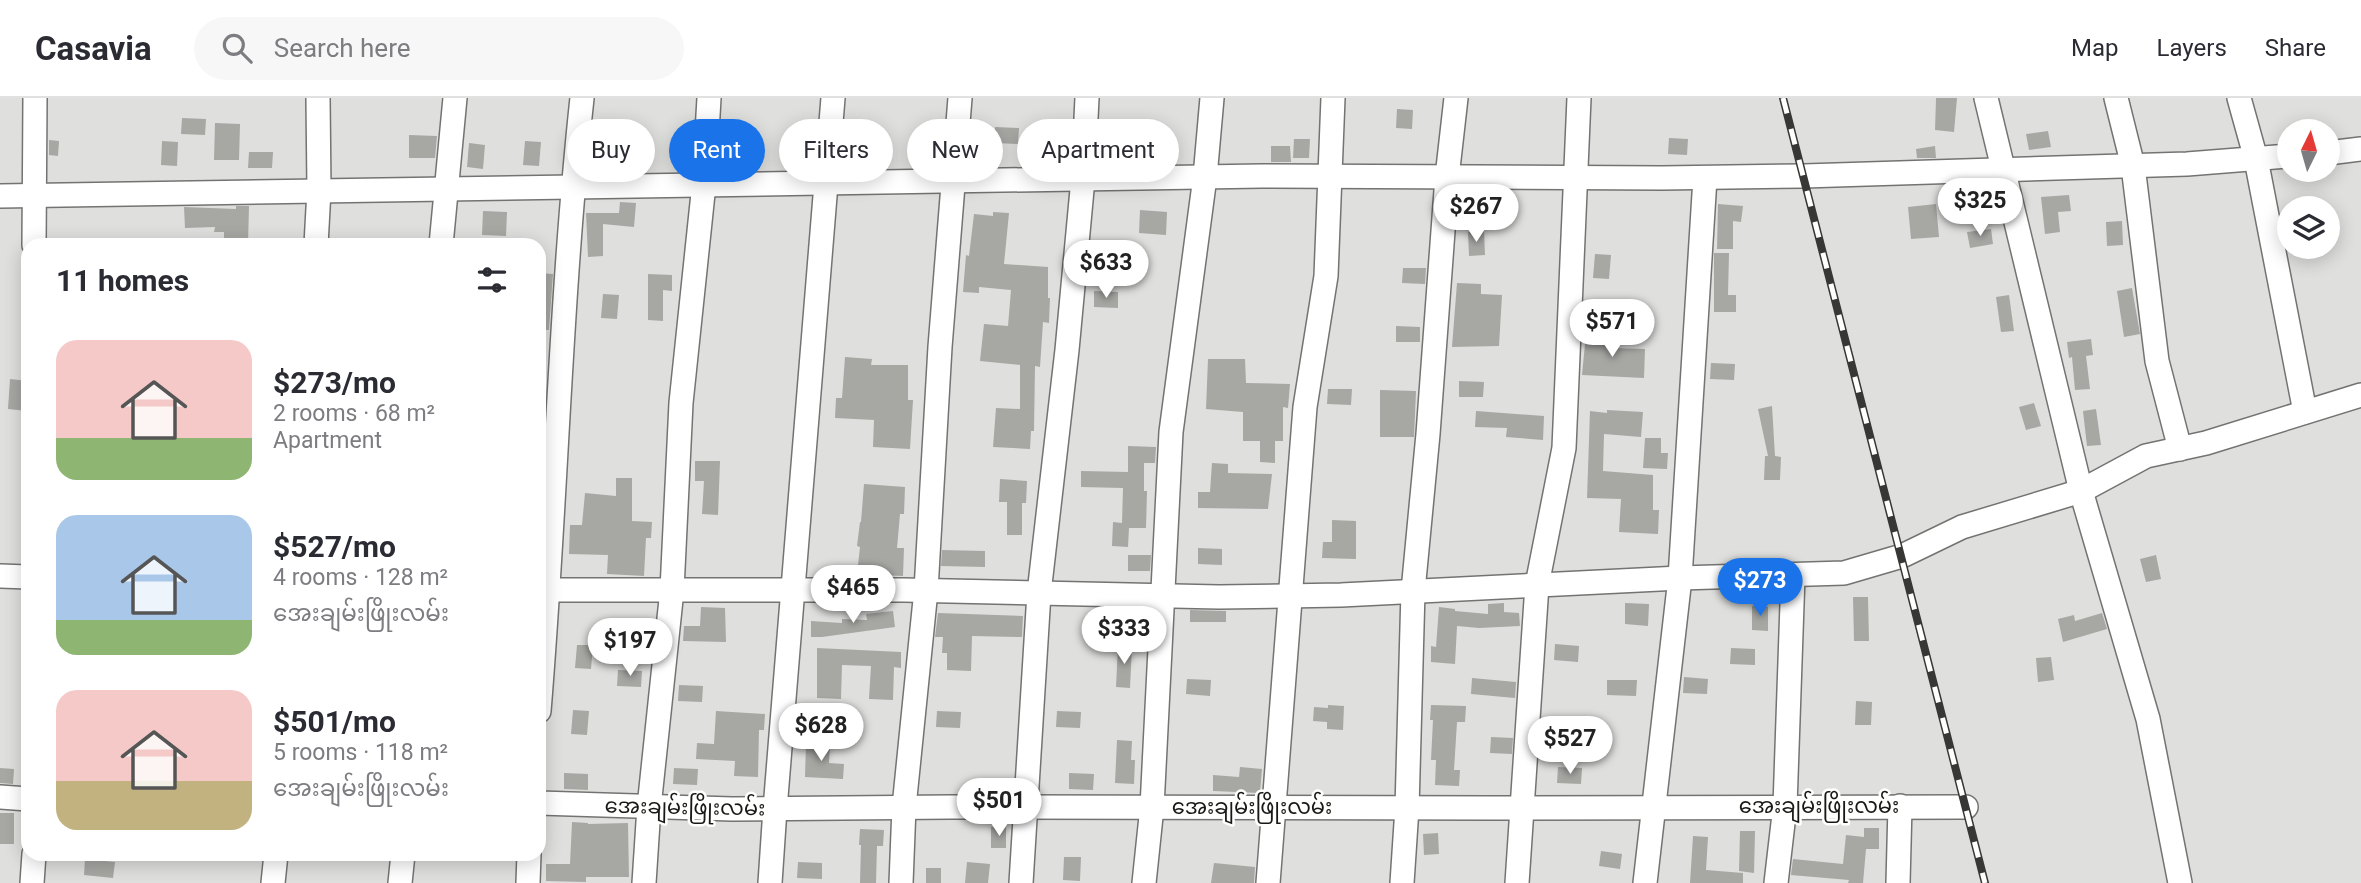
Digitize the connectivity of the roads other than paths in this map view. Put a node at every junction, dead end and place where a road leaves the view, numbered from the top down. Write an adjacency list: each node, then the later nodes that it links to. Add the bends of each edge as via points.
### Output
1 (35, 98): 38 (street)
2 (318, 98): 37 (street)
3 (455, 98): 36 (street)
4 (582, 98): 35 (street)
5 (709, 98): 34 (street)
6 (833, 98): 16 (street)
7 (960, 98): 17 (street)
8 (1087, 98): 18 (street)
9 (1212, 98): 26 (street)
10 (1332, 98): 27 (street)
11 (1456, 98): 28 (street)
12 (1579, 98): 29 (street)
13 (1986, 98): 24 (street)
14 (2116, 98): 23 (street)
15 (2239, 98): 22 (street)
16 (831, 119)
17 (959, 119)
18 (1086, 119)
19 (2361, 149): 20 (street)
20 (2340, 152)
21 (2277, 157): 22 (street)
22 (2256, 159): 23 (street); 44 (street)
23 (2133, 166): 24 (street); 45 (street, via 2157,360)
24 (2004, 170): 30 (street); 46 (street)
25 (1179, 177): 26 (street)
26 (1205, 177): 27 (street); 59 (street, via 1171,432)
27 (1329, 177): 28 (street); 60 (street, via 1326,276 1305,407)
28 (1447, 177): 29 (street); 57 (street)
29 (1574, 178): 30 (street); 52 (street, via 1564,448)
30 (1705, 178): 51 (street)
31 (826, 182): 34 (street); 55 (street)
32 (955, 182): 56 (street)
33 (1083, 182): 58 (street)
34 (704, 184): 35 (street); 54 (street, via 681,403)
35 (572, 186): 36 (street); 47 (street)
36 (446, 188): 37 (street); 42 (street)
37 (319, 190): 38 (street); 41 (street)
38 (36, 195): 39 (street); 40 (street)
39 (0, 196)
40 (34, 238)
41 (316, 238)
42 (442, 238)
43 (2361, 395): 44 (street)
44 (2305, 412): 45 (street)
45 (2180, 449): 46 (street, via 2146,456)
46 (2081, 491): 48 (street, via 1962,527 1902,556 1844,573); 95 (street, via 2148,719)
47 (546, 561)
48 (1793, 575): 51 (street); 64 (street)
49 (0, 576): 50 (street)
50 (21, 577)
51 (1679, 578): 52 (street); 71 (street)
52 (1537, 585): 57 (street); 74 (street)
53 (546, 590): 54 (street)
54 (672, 590): 55 (street); 66 (street)
55 (793, 590): 56 (street); 75 (street)
56 (926, 590): 58 (street); 67 (street)
57 (1413, 591): 60 (street); 73 (street)
58 (1039, 593): 59 (street); 68 (street)
59 (1162, 596): 60 (street); 69 (street)
60 (1289, 596): 70 (street)
61 (0, 797): 62 (street)
62 (21, 798)
63 (546, 803): 66 (street, အေးချမ်းဖြိုးလမ်း)
64 (1785, 806): 65 (street, အေးချမ်းဖြိုးလမ်း); 71 (street, အေးချမ်းဖြိုးလမ်း); 93 (street)
65 (1900, 806): 72 (street, အေးချမ်းဖြိုးလမ်း); 94 (street)
66 (649, 807): 75 (street, အေးချမ်းဖြိုးလမ်း); 84 (street)
67 (904, 807): 68 (street, အေးချမ်းဖြိုးလမ်း); 75 (street, အေးချမ်းဖြိုးလမ်း); 86 (street)
68 (1026, 807): 69 (street, အေးချမ်းဖြိုးလမ်း); 87 (street)
69 (1152, 807): 70 (street, အေးချမ်းဖြိုးလမ်း); 88 (street)
70 (1275, 807): 73 (street, အေးချမ်းဖြိုးလမ်း); 89 (street)
71 (1653, 807): 74 (street, အေးချမ်းဖြိုးလမ်း); 92 (street)
72 (1966, 807)
73 (1408, 808): 74 (street, အေးချမ်းဖြိုးလမ်း); 90 (street)
74 (1522, 808): 91 (street)
75 (775, 809): 85 (street)
76 (34, 861): 80 (street)
77 (275, 861): 81 (street)
78 (402, 861): 82 (street)
79 (529, 861): 83 (street)
80 (32, 883)
81 (273, 883)
82 (400, 883)
83 (528, 883)
84 (643, 883)
85 (771, 883)
86 (901, 883)
87 (1021, 883)
88 (1144, 883)
89 (1268, 883)
90 (1402, 883)
91 (1517, 883)
92 (1645, 883)
93 (1776, 883)
94 (1898, 883)
95 (2180, 883)

